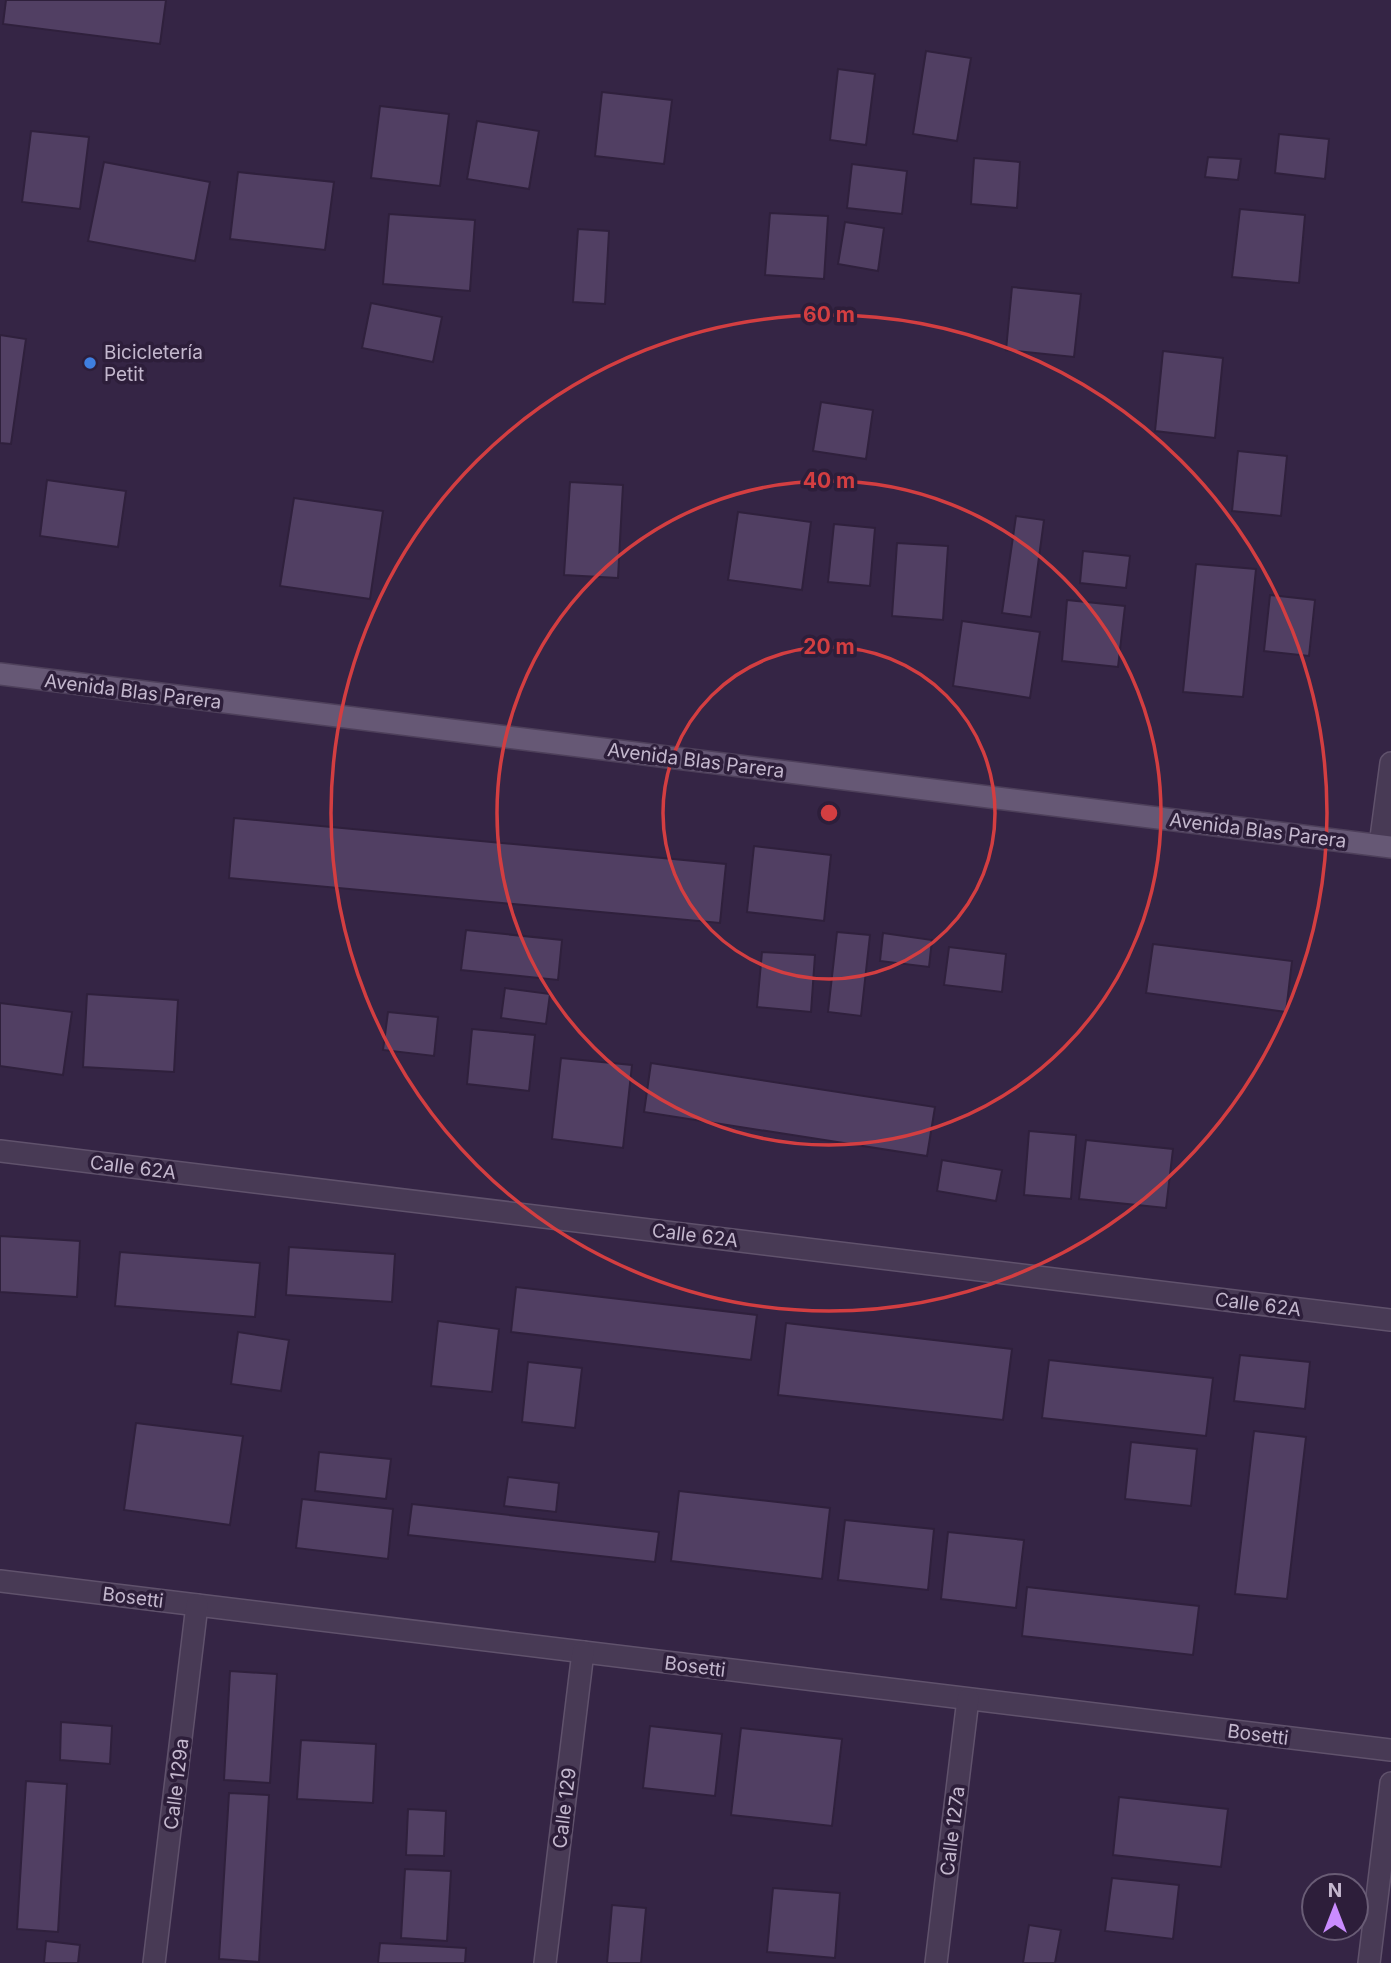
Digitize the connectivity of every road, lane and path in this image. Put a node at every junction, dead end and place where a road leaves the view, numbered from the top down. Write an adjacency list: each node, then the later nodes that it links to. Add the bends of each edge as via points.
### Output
1 (0, 674): 3 (main road, Avenida Blas Parera)
2 (1391, 763): 3 (street)
3 (1386, 846)
4 (0, 1151): 5 (street, Calle 62A)
5 (1391, 1320)
6 (0, 1581): 7 (street, Bosetti)
7 (197, 1605): 8 (street, Bosetti); 12 (street, Calle 129a)
8 (583, 1652): 9 (street, Bosetti); 13 (street, Calle 129)
9 (968, 1699): 10 (street, Bosetti); 14 (street, Calle 127a)
10 (1391, 1750)
11 (1391, 1783): 15 (street)
12 (154, 1963)
13 (545, 1963)
14 (936, 1963)
15 (1369, 1963)

